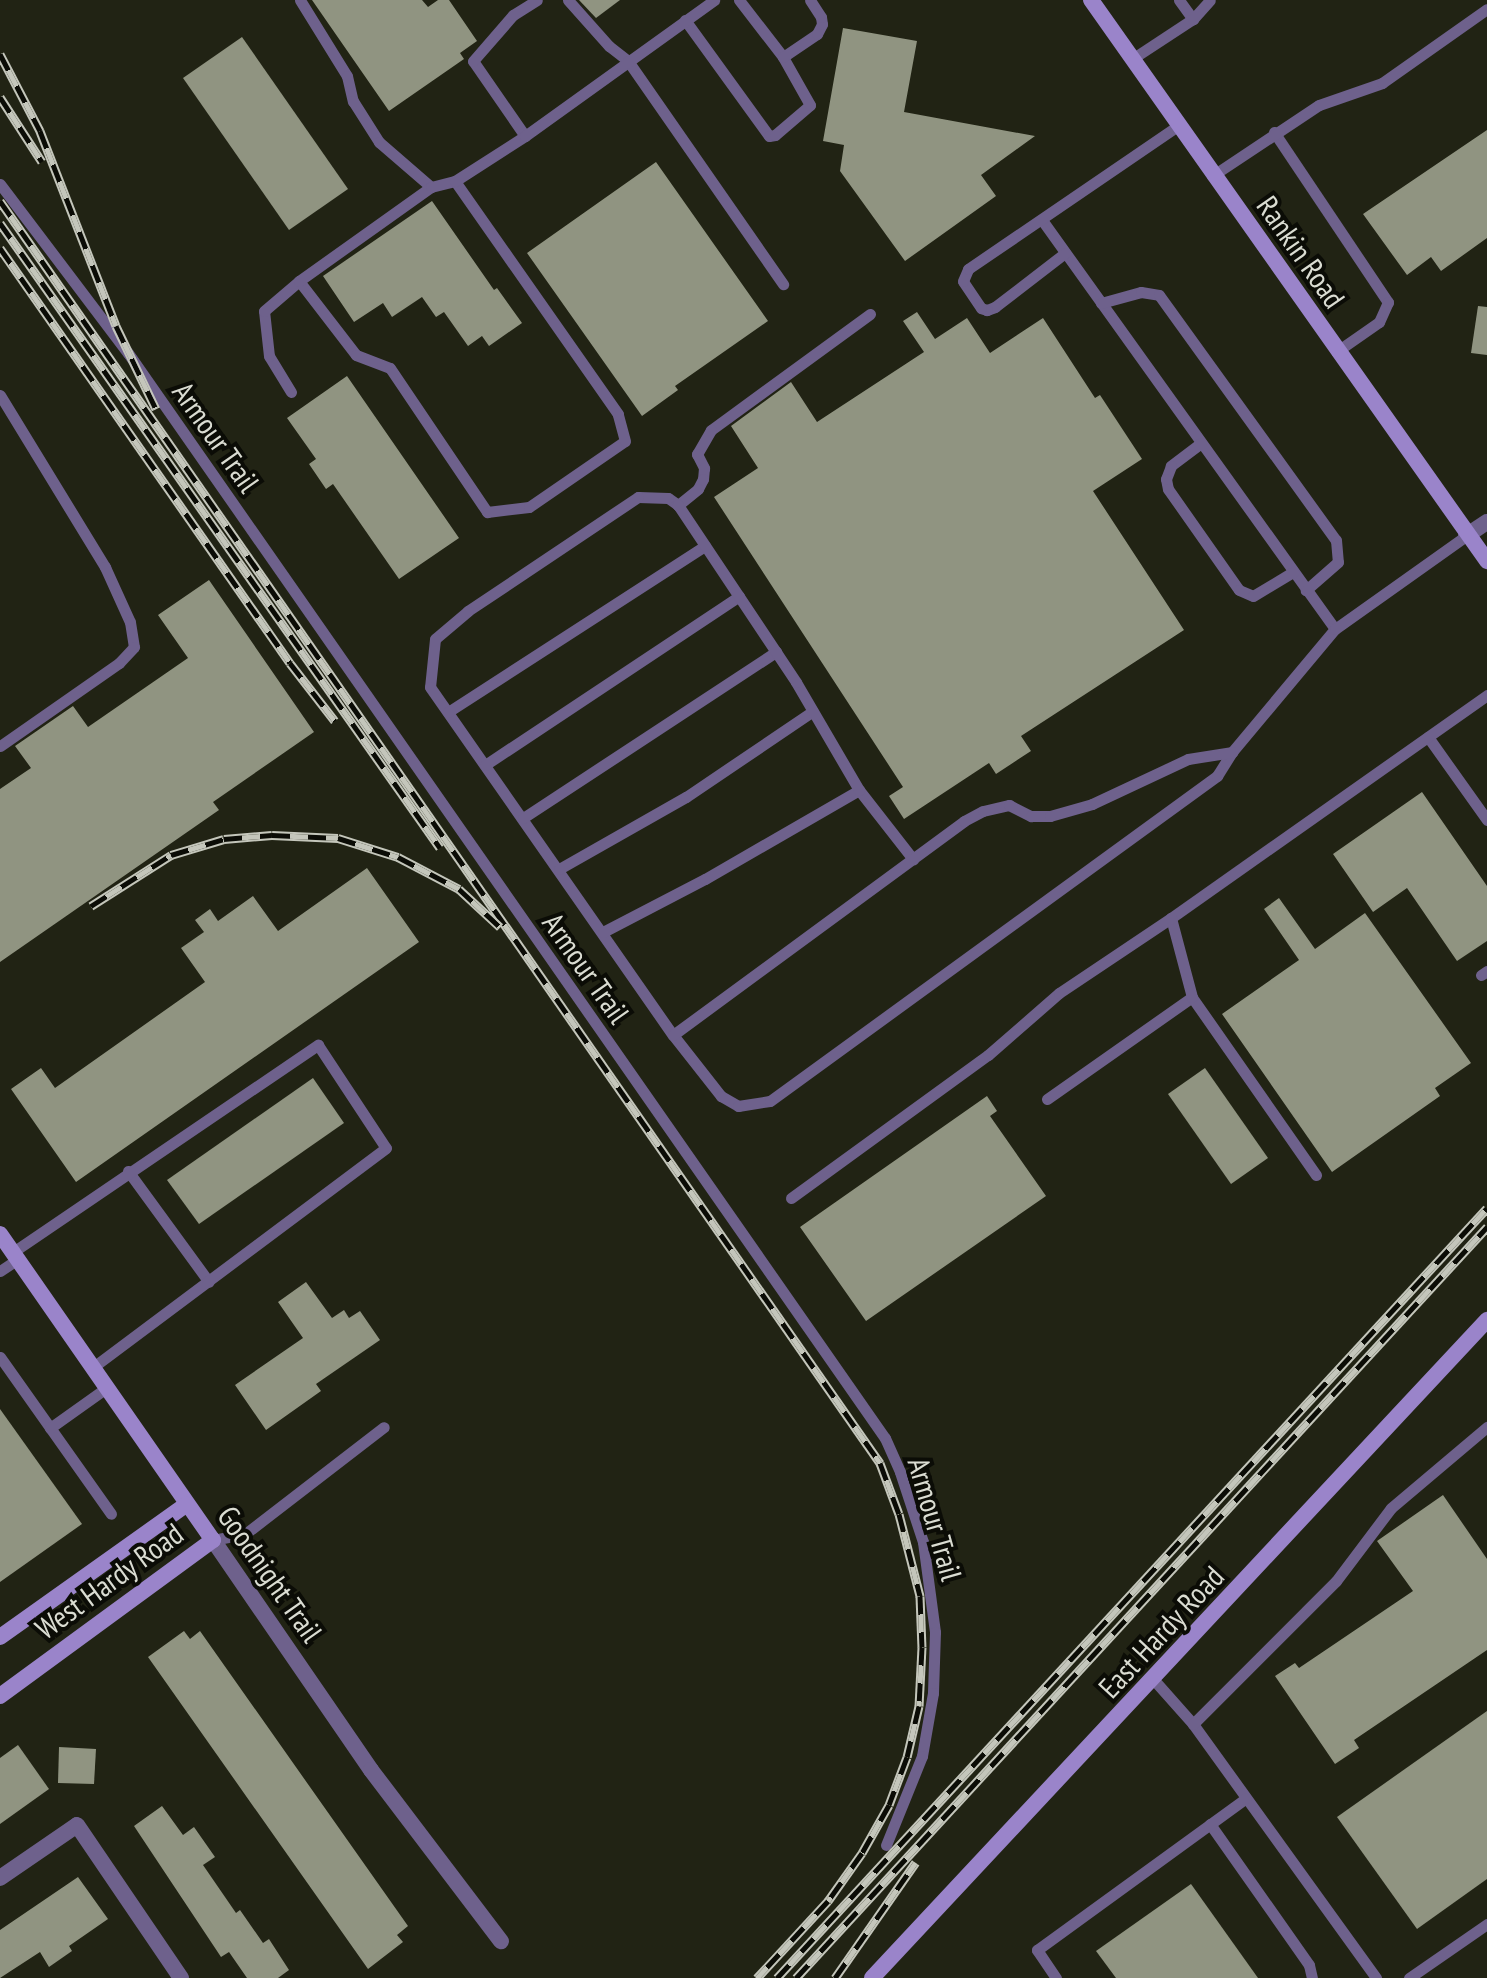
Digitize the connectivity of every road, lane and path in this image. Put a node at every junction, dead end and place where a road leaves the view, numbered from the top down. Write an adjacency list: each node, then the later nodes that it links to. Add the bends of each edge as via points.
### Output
1 (300, 0): 22 (lane, via 347,76 353,101 379,142)
2 (537, 0): 18 (lane, via 513,15 473,61)
3 (568, 0): 15 (lane)
4 (714, 0): 12 (lane)
5 (739, 0): 13 (lane)
6 (810, 0): 13 (lane, via 822,24 817,34)
7 (1091, 0): 14 (main road, Rankin Road)
8 (1179, 0): 11 (lane)
9 (1210, 0): 11 (lane)
10 (1487, 9): 17 (lane, via 1382,83 1319,105)
11 (1193, 19): 14 (lane)
12 (685, 20): 13 (lane, via 769,136 810,105); 15 (lane)
13 (783, 57)
14 (1132, 59): 16 (main road, Rankin Road)
15 (628, 61): 18 (lane); 26 (lane)
16 (1179, 125): 19 (main road, Rankin Road); 23 (lane)
17 (1274, 132): 19 (lane); 29 (lane, via 1388,302 1379,322)
18 (525, 136): 20 (lane)
19 (1212, 176): 29 (main road, Rankin Road)
20 (455, 181): 22 (lane); 25 (lane, via 618,414 625,441 529,507 487,512 390,368 356,355)
21 (0, 184): 84 (lane, Armour Trail, via 138,366 885,1438 923,1542 935,1632 924,1745)
22 (431, 187): 25 (lane)
23 (1042, 220): 24 (lane); 24 (lane, via 964,274 963,281 981,308 995,307)
24 (1065, 253): 27 (lane)
25 (299, 281): 30 (lane, via 264,311 269,356)
26 (783, 284)
27 (1101, 303): 32 (lane); 40 (lane, via 1141,292 1159,295 1336,540 1338,562)
28 (870, 314): 33 (lane, via 711,430 697,454 703,479)
29 (1336, 352): 35 (main road, Rankin Road)
30 (291, 392)
31 (0, 395): 48 (lane, via 105,567 130,622 134,647)
32 (1201, 443): 38 (lane); 38 (lane, via 1168,471 1168,489 1239,590 1253,596)
33 (678, 505): 36 (lane); 46 (lane, via 668,498 638,497 468,611 435,639 430,687)
34 (1487, 522): 35 (street)
35 (1466, 536): 37 (main road, Rankin Road); 39 (main road, Rankin Road); 42 (lane)
36 (705, 546): 41 (lane); 46 (lane)
37 (1487, 561)
38 (1293, 572): 40 (lane)
39 (1487, 576)
40 (1306, 590): 42 (lane)
41 (739, 596): 43 (lane); 50 (lane)
42 (1335, 629): 49 (lane)
43 (776, 652): 45 (lane); 52 (lane)
44 (1487, 695): 47 (lane)
45 (813, 711): 51 (lane); 55 (lane, via 686,797)
46 (448, 712): 50 (lane)
47 (1428, 737): 53 (lane); 56 (lane)
48 (0, 746)
49 (1232, 752): 54 (lane, via 1188,759 1092,804 1050,816 996,806 964,821); 59 (lane, via 1217,776 770,1101 738,1106 721,1096)
50 (485, 765): 52 (lane)
51 (859, 790): 54 (lane); 57 (lane)
52 (523, 818): 55 (lane)
53 (1487, 820)
54 (913, 859): 59 (lane)
55 (559, 869): 57 (lane)
56 (1171, 918): 58 (lane); 63 (lane, via 1059,993 988,1055)
57 (603, 932): 59 (lane)
58 (1192, 997): 60 (lane); 62 (lane)
59 (673, 1035)
60 (1047, 1099)
61 (128, 1171): 65 (lane); 67 (lane); 67 (lane, via 318,1045 386,1148)
62 (1316, 1175)
63 (791, 1198)
64 (0, 1234): 65 (main road, Goodnight Trail)
65 (15, 1256): 66 (lane); 70 (main road, Goodnight Trail)
66 (0, 1271)
67 (209, 1282): 70 (lane)
68 (1487, 1320): 79 (main road, East Hardy Road)
69 (0, 1357): 74 (lane)
70 (92, 1368): 71 (main road, Goodnight Trail)
71 (106, 1388): 74 (lane); 75 (main road, Goodnight Trail)
72 (384, 1427): 77 (lane, via 245,1534)
73 (1487, 1427): 81 (lane, via 1391,1508 1336,1581)
74 (50, 1428): 76 (lane)
75 (187, 1504): 77 (main road, Goodnight Trail); 78 (main road, West Hardy Road)
76 (111, 1514)
77 (213, 1540): 80 (main road, West Hardy Road); 87 (street, Goodnight Trail, via 371,1770)
78 (0, 1637)
79 (1154, 1680): 81 (lane); 89 (main road, East Hardy Road)
80 (0, 1696)
81 (1193, 1724): 82 (lane)
82 (1246, 1798): 83 (lane); 92 (lane)
83 (1210, 1824): 90 (lane, via 1037,1950); 91 (lane, via 1309,1965)
84 (886, 1845)
85 (0, 1878): 88 (street, via 77,1825)
86 (1487, 1924): 93 (lane)
87 (501, 1941)
88 (181, 1978)
89 (872, 1978)
90 (1056, 1978)
91 (1312, 1978)
92 (1376, 1978)
93 (1409, 1978)

